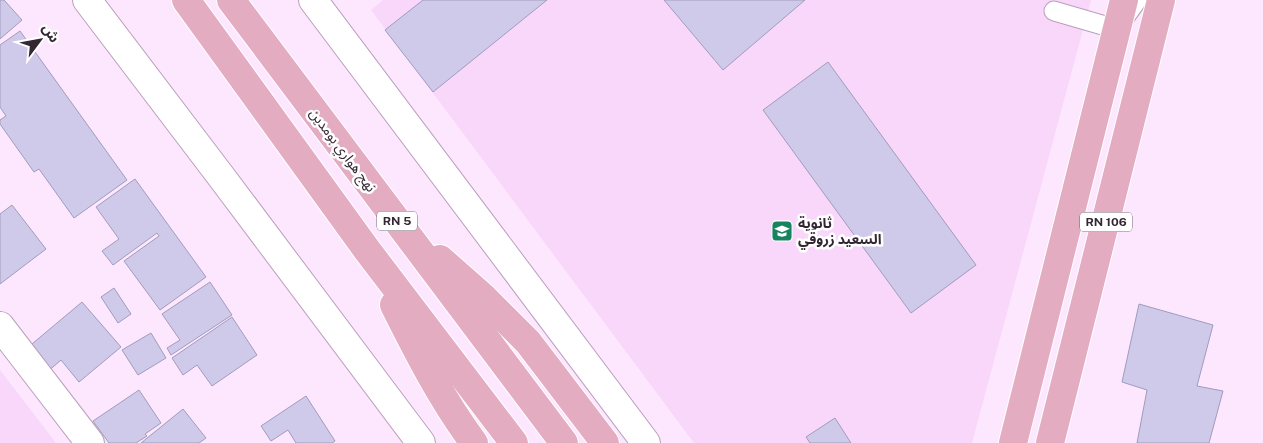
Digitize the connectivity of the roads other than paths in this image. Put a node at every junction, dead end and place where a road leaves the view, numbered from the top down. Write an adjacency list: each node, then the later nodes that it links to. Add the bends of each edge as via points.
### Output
1 (87, 0): 14 (street)
2 (186, 0): 11 (main road, RN 5)
3 (231, 0): 10 (main road, نهج هواري بومدين / RN 5)
4 (313, 0): 19 (street)
5 (1124, 0): 9 (main road, RN 106)
6 (1137, 0): 9 (lane)
7 (1161, 0): 21 (main road, RN 106)
8 (1054, 11): 9 (lane)
9 (1116, 29): 20 (main road, RN 106)
10 (400, 225): 17 (main road, نهج هواري بومدين / RN 5); 18 (main road, via 483,297 528,342)
11 (367, 250): 15 (main road, via 441,395); 16 (main road, RN 5)
12 (0, 326): 13 (street)
13 (90, 443)
14 (421, 443)
15 (474, 443)
16 (514, 443)
17 (564, 443)
18 (605, 443)
19 (646, 443)
20 (1013, 443)
21 (1050, 443)

